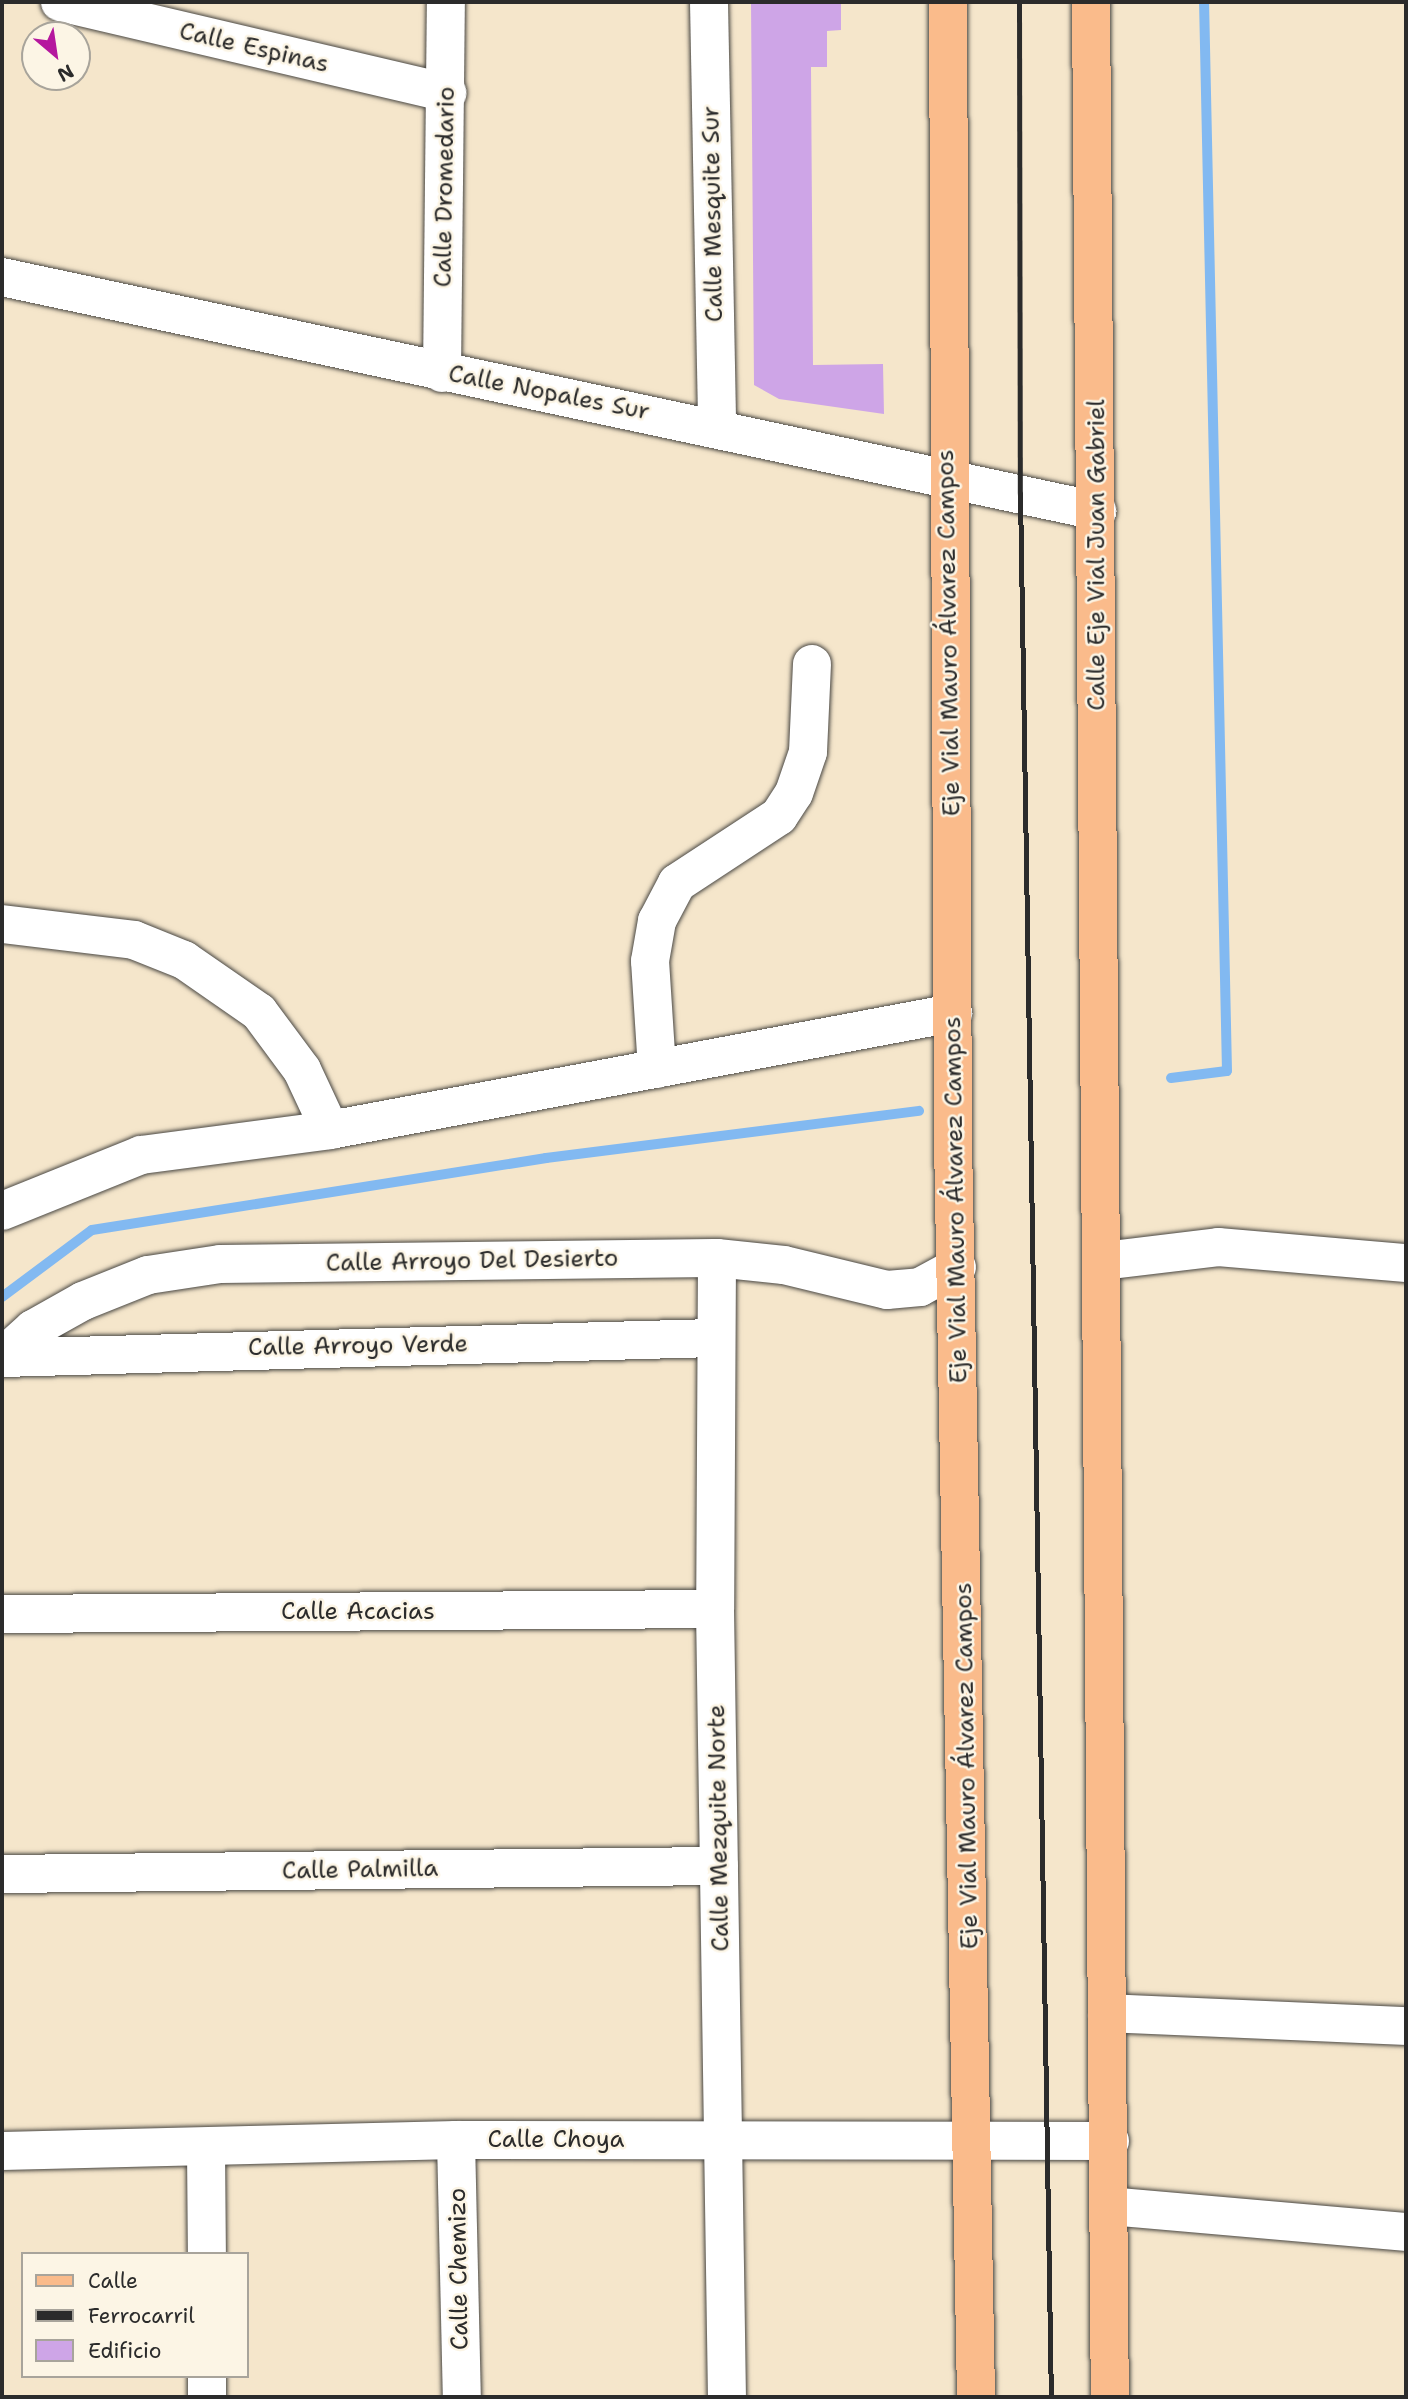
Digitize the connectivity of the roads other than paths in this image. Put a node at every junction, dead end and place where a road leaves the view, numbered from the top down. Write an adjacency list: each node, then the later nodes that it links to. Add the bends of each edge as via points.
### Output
1 (60, 2): 6 (street, Calle Espinas)
2 (446, 2): 7 (street, Calle Dromedario)
3 (709, 2): 10 (street, Calle Mesquite Sur)
4 (948, 2): 11 (main road, Eje Vial Mauro Álvarez Campos)
5 (1091, 2): 12 (main road, Calle Eje Vial Juan Gabriel)
6 (182, 16): 7 (street, Calle Espinas)
7 (447, 93): 9 (street, Calle Dromedario)
8 (2, 277): 9 (street, Calle Nopales Sur)
9 (442, 373): 10 (street, Calle Nopales Sur)
10 (717, 426): 11 (street, Calle Nopales Sur)
11 (947, 478): 12 (street, Calle Nopales Sur); 15 (main road, Eje Vial Mauro Álvarez Campos)
12 (1097, 511): 21 (main road, Calle Eje Vial Juan Gabriel)
13 (812, 664): 16 (street, via 808,752 794,793 779,816 677,883 657,921 650,961)
14 (2, 924): 17 (street, via 134,940 184,960 258,1012 302,1070)
15 (953, 1013): 16 (street); 19 (main road, Eje Vial Mauro Álvarez Campos)
16 (657, 1069): 17 (street)
17 (330, 1130): 18 (street, via 141,1155)
18 (2, 1211)
19 (957, 1250): 20 (street, Calle Arroyo Del Desierto, via 920,1287 887,1290 784,1265); 33 (main road, Eje Vial Mauro Álvarez Campos)
20 (717, 1258): 23 (street, Calle Mezquite Norte); 24 (street, Calle Arroyo Del Desierto, via 220,1264 148,1275 83,1301 33,1329)
21 (1103, 1261): 22 (street, via 1218,1247); 29 (main road)
22 (1406, 1263)
23 (715, 1338): 24 (street, Calle Arroyo Verde); 25 (street, Calle Mezquite Norte)
24 (2, 1357)
25 (715, 1609): 26 (street, Calle Acacias); 27 (street, Calle Mezquite Norte)
26 (2, 1614)
27 (719, 1866): 28 (street, Calle Palmilla); 32 (street, Calle Mezquite Norte)
28 (2, 1874)
29 (1107, 2013): 30 (street); 34 (main road)
30 (1406, 2026)
31 (456, 2140): 32 (street, Calle Choya); 35 (street, Calle Choya); 42 (street, Calle Chemizo)
32 (726, 2140): 33 (street, Calle Choya); 43 (street, Calle Mezquite Norte)
33 (975, 2140): 34 (street, Calle Choya); 44 (main road, Eje Vial Mauro Álvarez Campos)
34 (1110, 2141): 37 (main road)
35 (206, 2150): 36 (street, Calle Choya); 39 (street)
36 (2, 2151)
37 (1109, 2206): 38 (street); 45 (main road)
38 (1406, 2232)
39 (207, 2252)
40 (207, 2378): 41 (street)
41 (207, 2397)
42 (462, 2397)
43 (727, 2397)
44 (976, 2397)
45 (1110, 2397)

